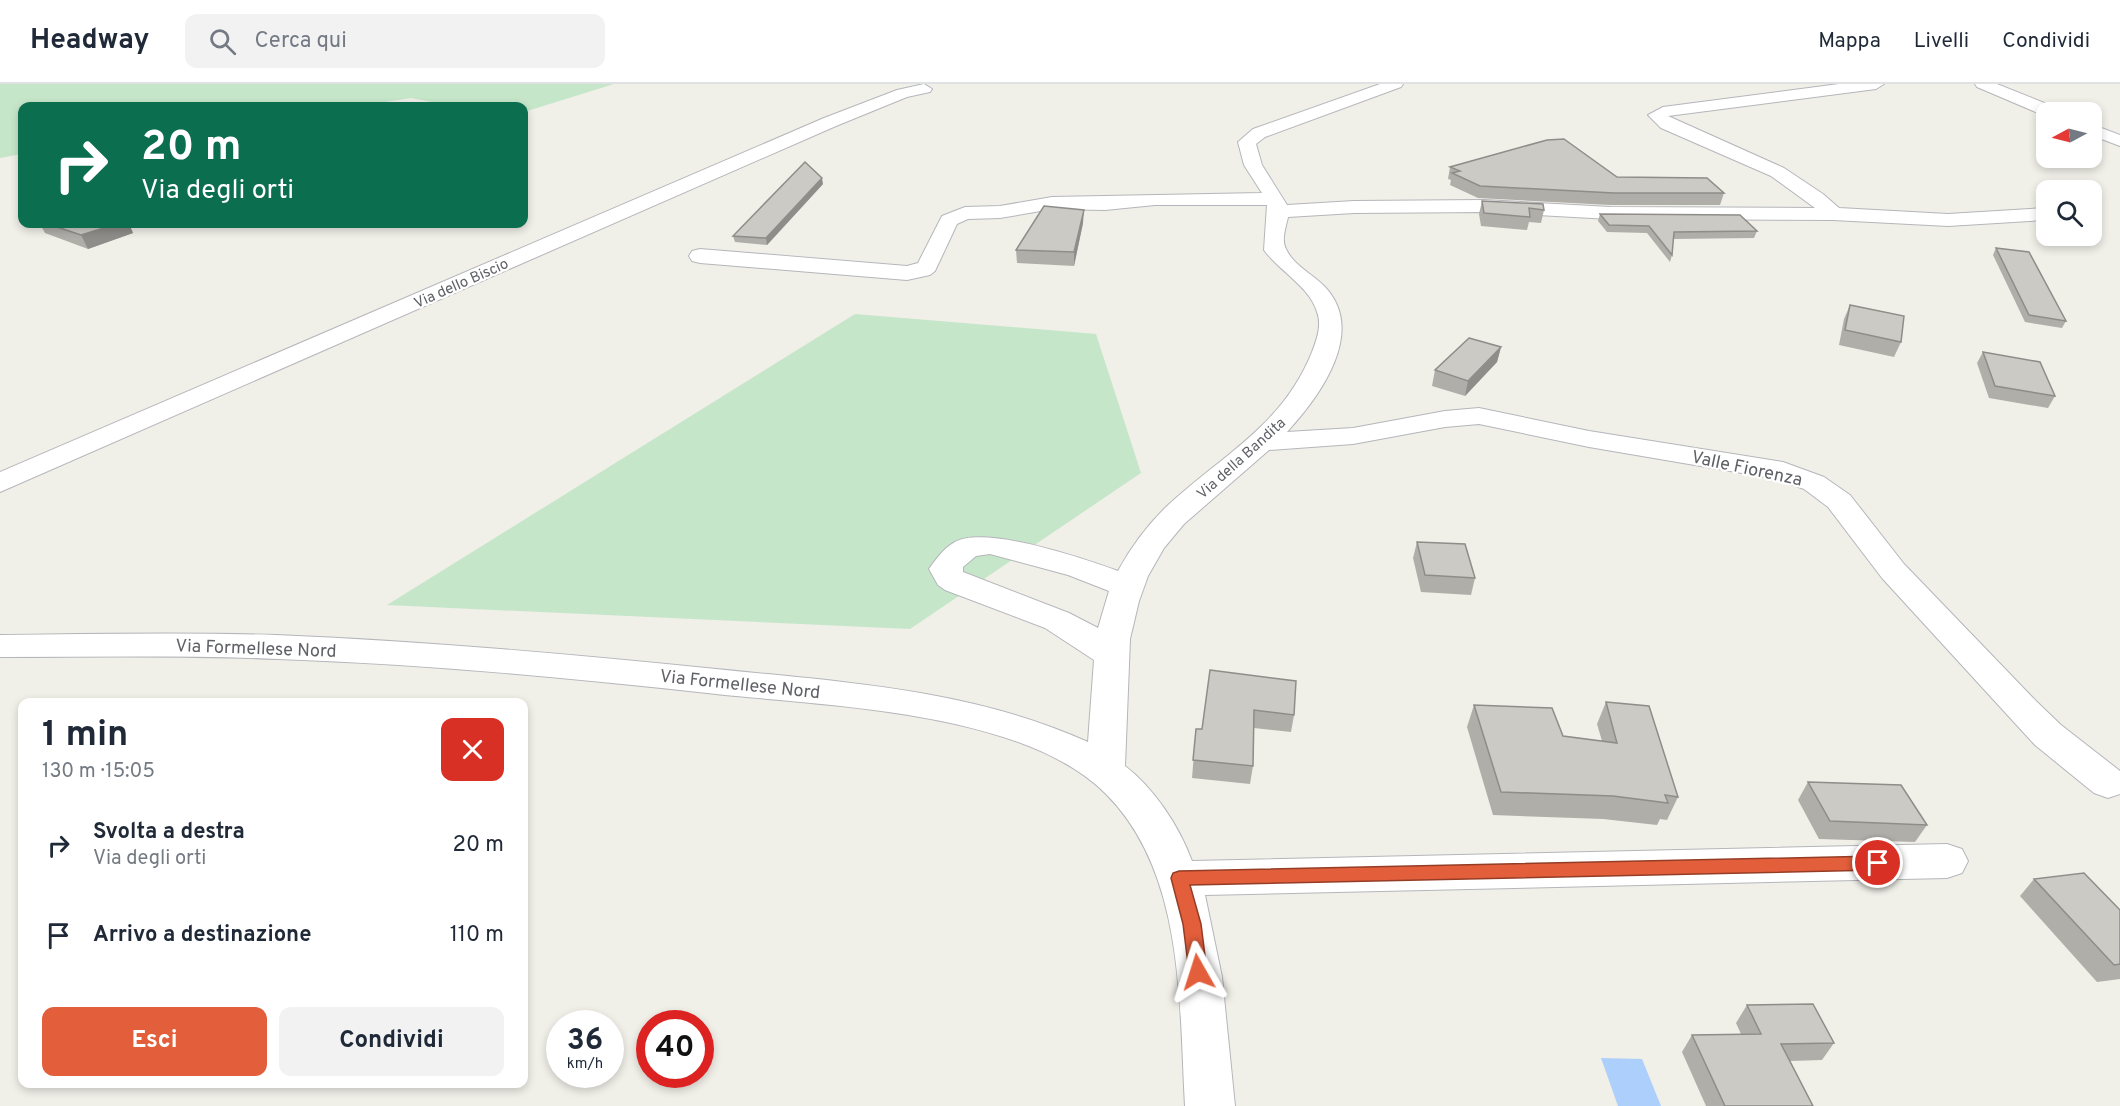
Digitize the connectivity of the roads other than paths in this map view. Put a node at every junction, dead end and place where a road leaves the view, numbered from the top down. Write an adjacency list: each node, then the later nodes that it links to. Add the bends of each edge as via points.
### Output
1 (1395, 84): 8 (street, via 1251,138 1248,155)
2 (1876, 84): 9 (street, via 1656,115 1667,124 1797,183)
3 (1983, 84): 5 (street)
4 (924, 89): 13 (street, Via dello Biscio, via 903,93 830,122)
5 (2036, 106)
6 (2102, 134): 7 (street)
7 (2120, 141)
8 (1277, 206): 9 (street, via 1497,206 1610,213); 11 (street, via 1163,199 1052,203 958,214 948,222 927,266 908,273); 12 (street, Via della Bandita, via 1275,250 1321,297 1329,310 1331,327 1323,358 1307,391)
9 (1833, 214): 10 (street, via 1954,220)
10 (2036, 215)
11 (700, 256)
12 (1262, 442): 14 (street, Via della Bandita, via 1165,527 1139,562); 18 (street, Valle Fiorenza, via 1353,436 1479,416 1805,478 1839,501 1893,571 2034,722)
13 (0, 483)
14 (1129, 587): 16 (street, Via della Bandita, via 1117,619); 16 (street, via 1069,565 990,545 968,548 945,569 957,583 1067,623)
15 (0, 646): 17 (street, Via Formellese Nord, via 183,645 352,651 602,669 849,696 936,709 1010,726 1063,744)
16 (1111, 655): 17 (street, Via della Bandita)
17 (1105, 769): 20 (street, Via Formellese Nord, via 1148,815)
18 (2108, 783)
19 (1947, 861): 20 (street)
20 (1179, 878): 21 (street, Via Formellese Nord, via 1196,949)
21 (1210, 1106)

